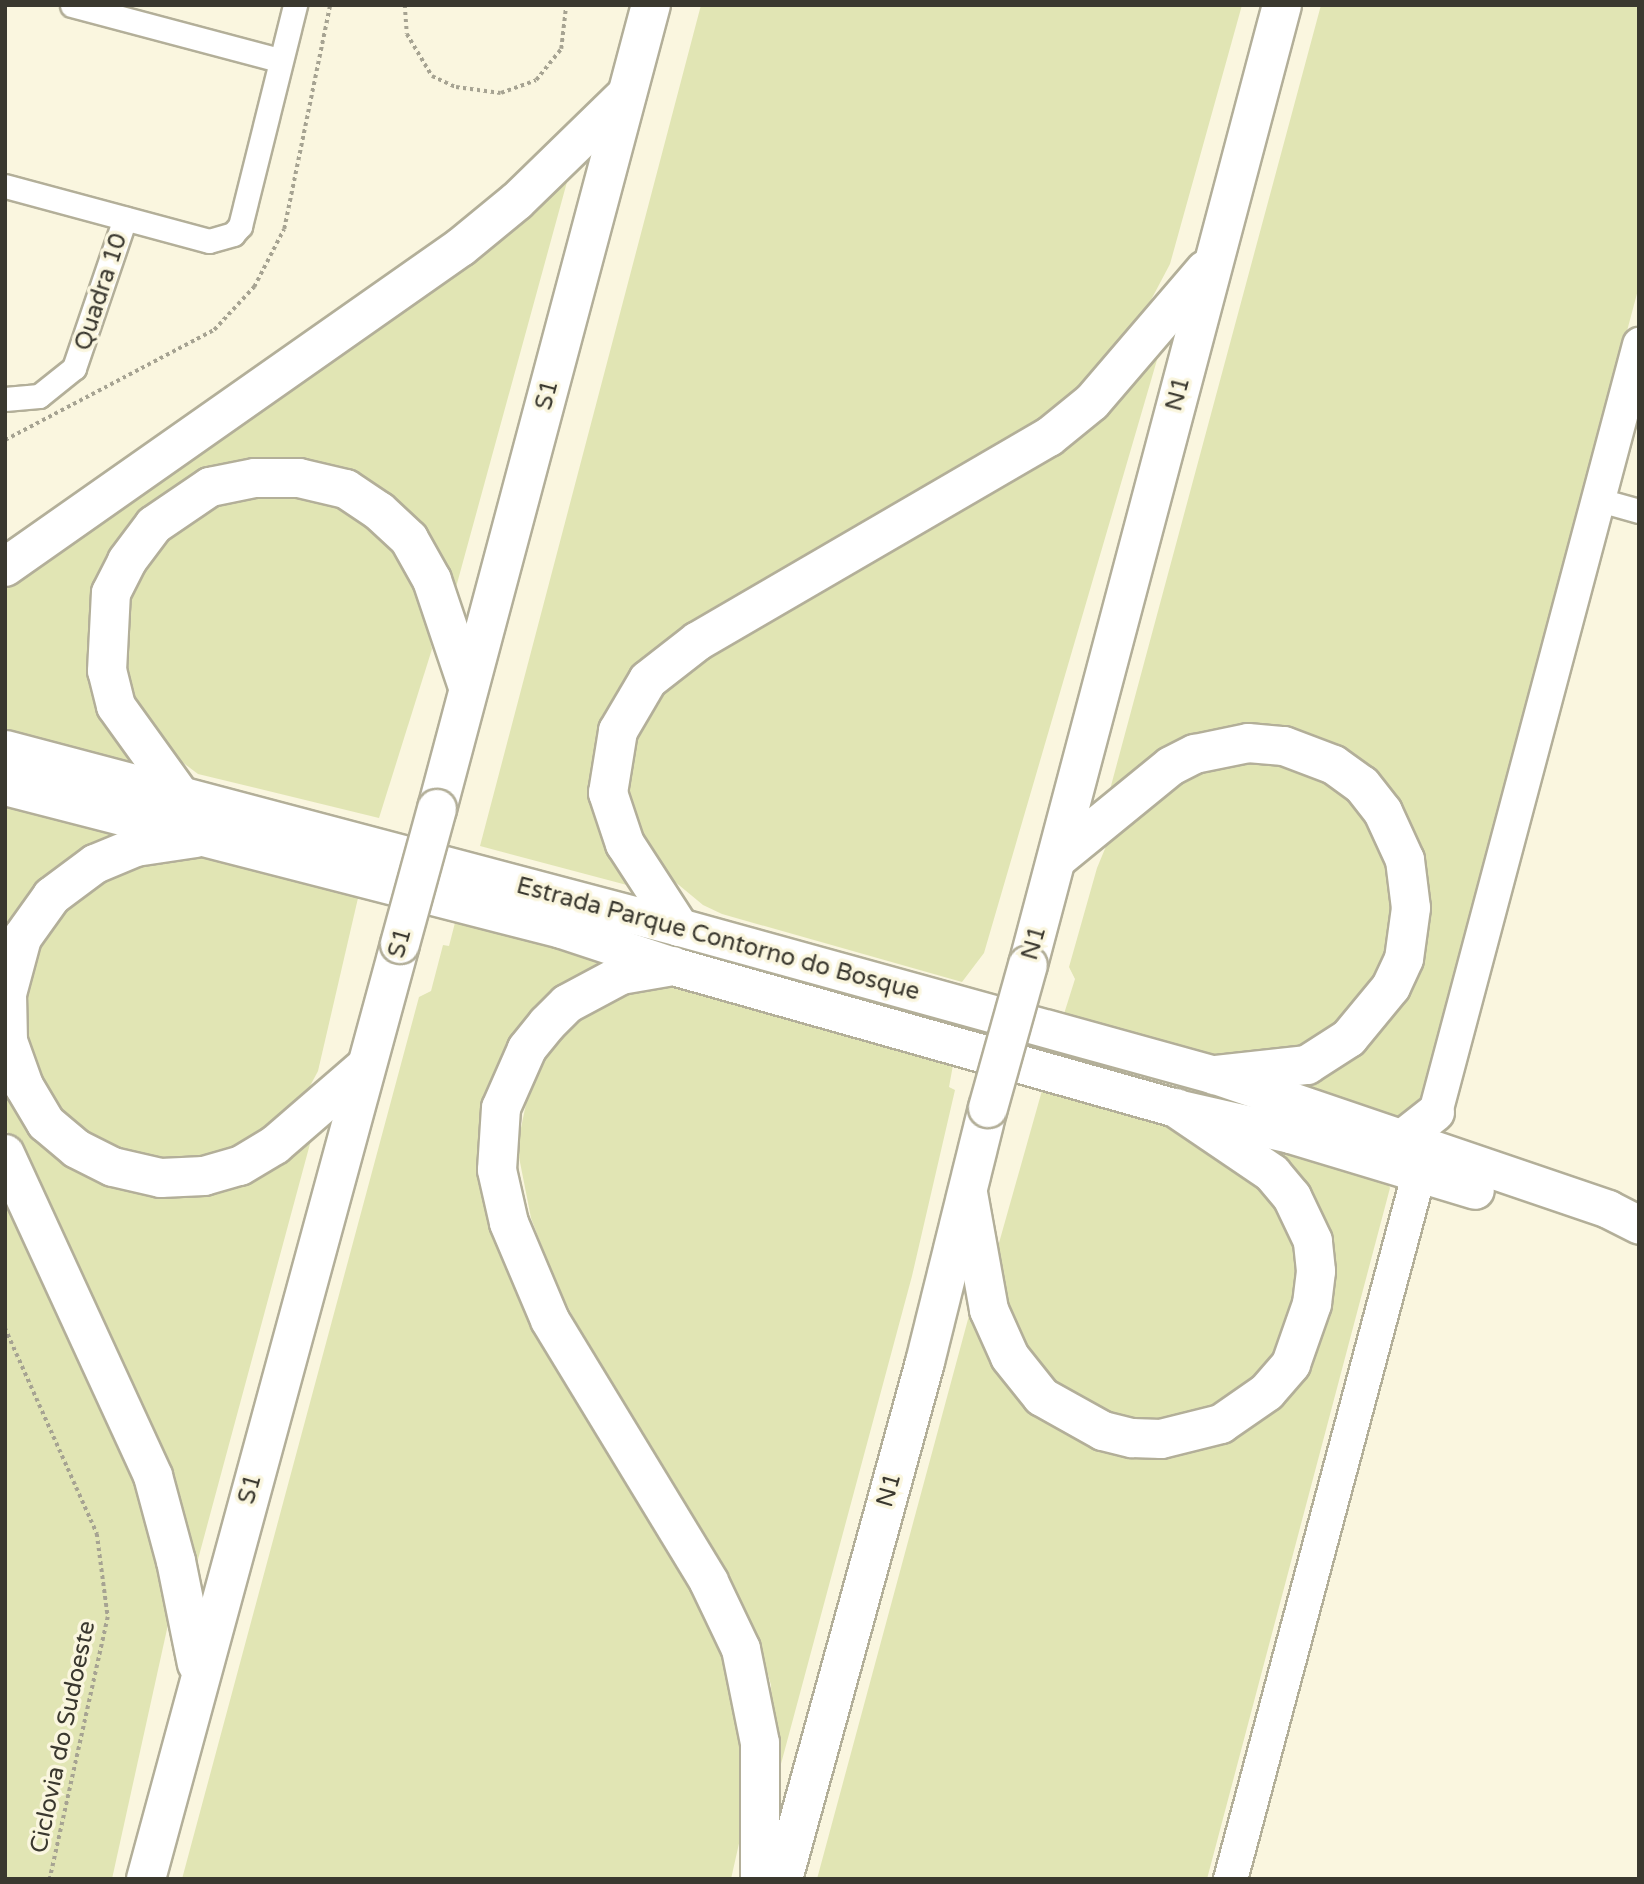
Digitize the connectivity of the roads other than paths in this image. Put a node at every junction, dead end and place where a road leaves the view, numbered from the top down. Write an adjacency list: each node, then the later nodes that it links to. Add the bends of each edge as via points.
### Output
1 (72, 5): 5 (street)
2 (295, 5): 5 (street)
3 (651, 5): 6 (highway, S1)
4 (1282, 5): 9 (highway, N1)
5 (278, 60): 8 (street, Quadra 10, via 240,226 233,234 209,241)
6 (627, 94): 14 (highway, via 517,201 461,247); 15 (highway, S1)
7 (5, 186): 8 (street, Quadra 10)
8 (124, 218): 11 (street, Quadra 10, via 74,368 39,396)
9 (1213, 261): 20 (highway, N1); 21 (highway, via 1092,402 1049,438 710,634 648,680 618,731 608,793 625,844)
10 (1639, 344): 12 (main road)
11 (5, 399)
12 (1596, 499): 13 (street); 26 (main road)
13 (1639, 511)
14 (5, 567)
15 (468, 687): 18 (highway, via 432,580 409,539 379,511 346,489 299,478 255,478 210,487 154,525 127,561 111,593 107,671 116,706); 23 (highway, S1, bridge)
16 (5, 749): 18 (main road, Estrada Parque Contorno do Bosque)
17 (5, 786): 19 (main road, Estrada Parque Contorno do Bosque)
18 (182, 798): 21 (main road, Estrada Parque Contorno do Bosque)
19 (196, 838): 22 (main road, Estrada Parque Contorno do Bosque, via 561,929); 23 (highway, via 136,847 95,864 52,895 22,938 7,994 8,1041 24,1086 46,1123 77,1149 113,1167 161,1178 204,1176 240,1166 275,1145)
20 (1058, 859): 24 (highway, via 1171,766 1195,754 1248,743 1284,746 1334,765 1362,785 1383,812 1405,860 1411,908 1404,959 1391,987 1349,1038 1307,1065); 29 (highway, N1, bridge)
21 (679, 927): 24 (main road, Estrada Parque Contorno do Bosque)
22 (673, 966): 25 (main road, Estrada Parque Contorno do Bosque); 33 (highway, via 621,975 567,1004 547,1024 527,1049 501,1108 497,1171 509,1223 550,1320 709,1582 741,1649 760,1743)
23 (365, 1067): 31 (highway, S1)
24 (1215, 1075): 28 (main road, Estrada Parque Contorno do Bosque)
25 (1176, 1108): 28 (main road, Estrada Parque Contorno do Bosque); 29 (highway, via 1272,1173 1298,1208 1313,1241 1312,1304 1291,1364 1267,1392 1221,1423 1161,1439 1132,1438 1093,1426 1042,1397 1010,1357 989,1310)
26 (1435, 1112): 28 (main road)
27 (5, 1154): 31 (highway, via 153,1476)
28 (1417, 1159): 30 (main road, via 1521,1182 1608,1209); 30 (main road, via 1594,1223 1620,1228); 35 (main road)
29 (968, 1193): 34 (highway, N1)
30 (1637, 1225)
31 (198, 1673): 32 (highway, S1)
32 (146, 1879)
33 (760, 1879)
34 (783, 1879)
35 (1230, 1879)

